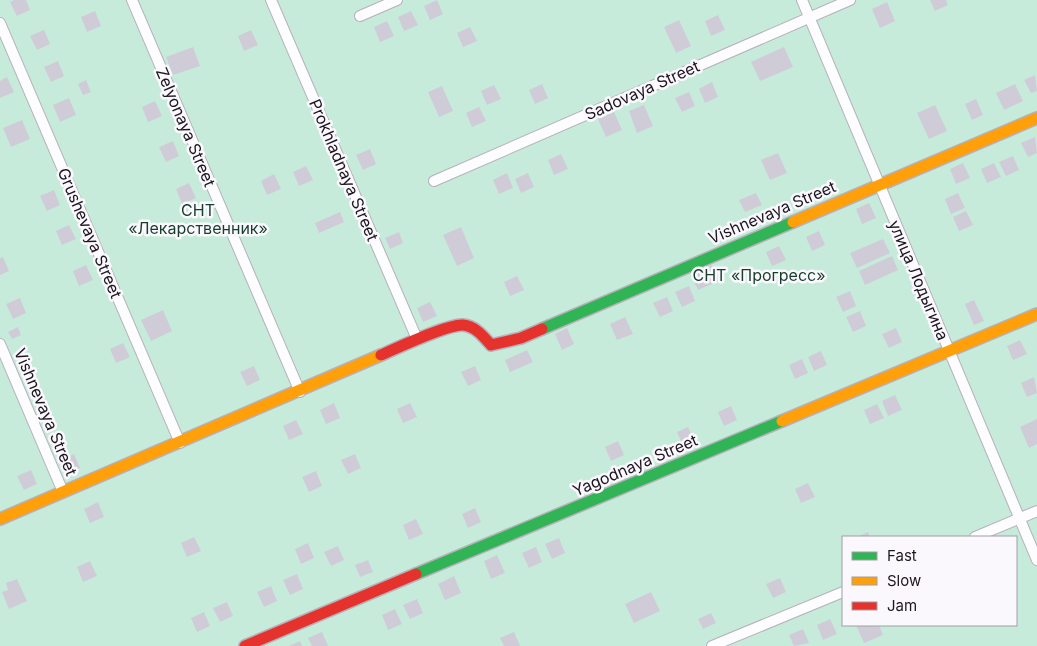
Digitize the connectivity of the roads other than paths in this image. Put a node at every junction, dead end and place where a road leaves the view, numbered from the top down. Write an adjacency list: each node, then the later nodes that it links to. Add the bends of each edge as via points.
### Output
1 (132, 0): 16 (street, Zelyonaya Street)
2 (271, 0): 13 (street, Prokhladnaya Street)
3 (397, 0): 6 (street)
4 (802, 0): 7 (street, улица Лодыгина)
5 (850, 0): 7 (street, Sadovaya Street)
6 (360, 16)
7 (809, 17): 10 (street, Sadovaya Street); 11 (street, улица Лодыгина)
8 (0, 24): 17 (street, Grushevaya Street)
9 (1037, 118): 11 (street, Vishnevaya Street)
10 (434, 181)
11 (879, 184): 13 (street, Vishnevaya Street, via 521,338 491,345 477,330 462,325); 15 (street, улица Лодыгина)
12 (1037, 314): 15 (street, Yagodnaya Street)
13 (417, 340): 16 (street)
14 (0, 344): 18 (street, Vishnevaya Street)
15 (950, 351): 20 (street, улица Лодыгина); 25 (street, Yagodnaya Street)
16 (300, 392): 17 (street)
17 (180, 443): 18 (street)
18 (63, 492): 21 (street)
19 (1037, 511): 20 (street)
20 (1019, 519): 22 (street); 23 (street, улица Лодыгина)
21 (0, 520)
22 (977, 536)
23 (1037, 560)
24 (842, 592): 26 (street)
25 (245, 646)
26 (712, 646)

